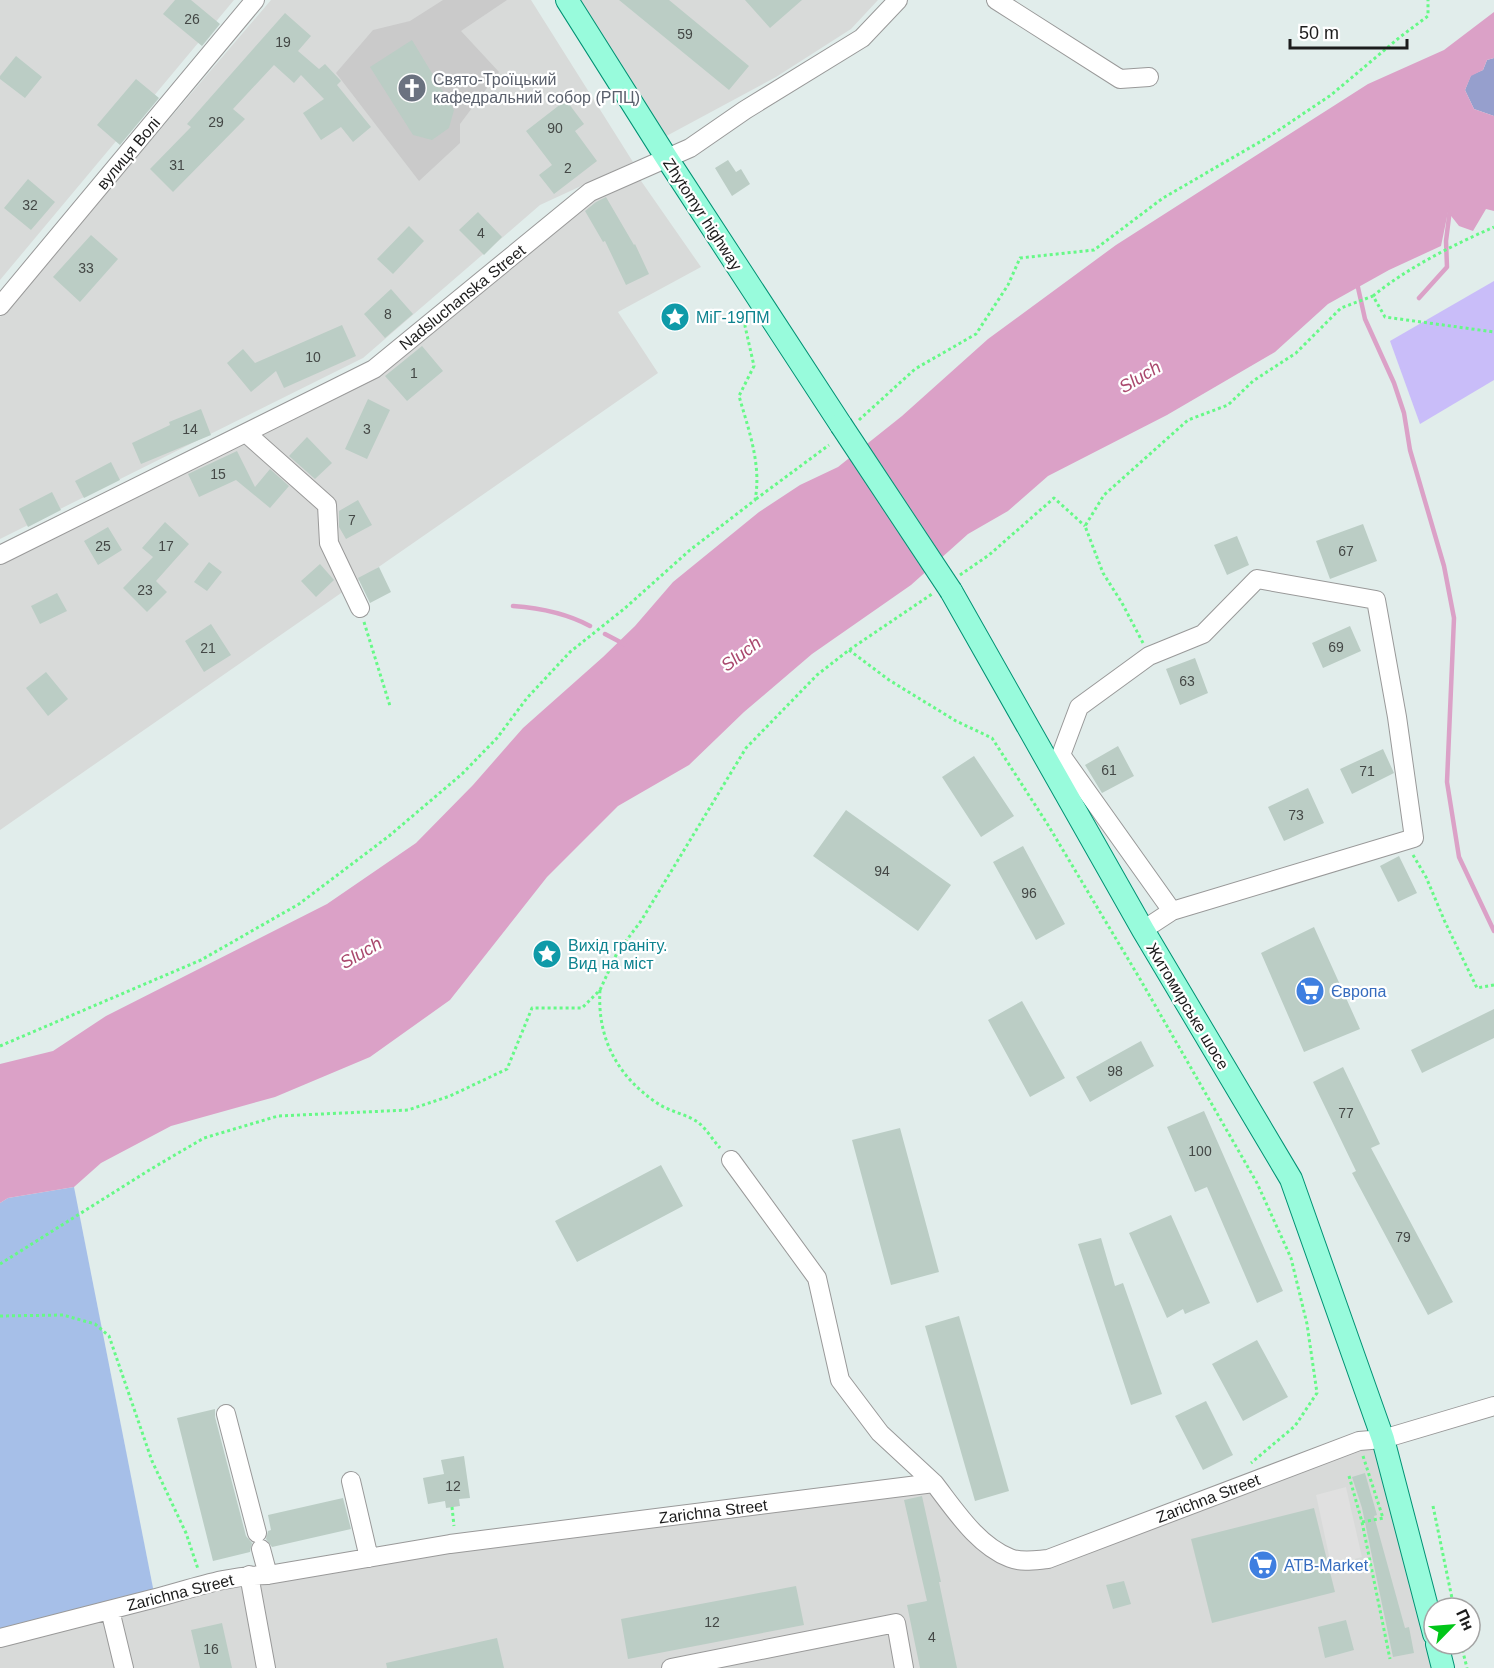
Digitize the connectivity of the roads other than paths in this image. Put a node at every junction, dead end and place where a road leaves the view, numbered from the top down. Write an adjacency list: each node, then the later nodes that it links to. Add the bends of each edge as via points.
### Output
1 (255, 0): 7 (street, вулиця Волі)
2 (567, 0): 6 (main road, Zhytomyr highway)
3 (898, 0): 6 (street, Nadsluchanska Street, via 862,38 690,148)
4 (996, 0): 5 (street, via 1120,80)
5 (1149, 77)
6 (666, 157): 8 (street, Nadsluchanska Street, via 590,192 374,369); 10 (main road, Zhytomyr highway, bridge, via 850,423)
7 (0, 306)
8 (246, 433): 9 (street, Nadsluchanska Street); 11 (street, via 327,505 329,543)
9 (0, 555)
10 (947, 588): 13 (main road, Житомирське шосе)
11 (360, 608)
12 (1172, 911): 12 (street, via 1414,838 1376,600 1257,579 1203,634 1149,656 1079,707 1061,755); 13 (street)
13 (1143, 930): 17 (main road, Житомирське шосе, via 1291,1179)
14 (731, 1160): 19 (street, via 817,1278 840,1380 880,1433)
15 (1492, 1410): 17 (street, Zarichna Street)
16 (226, 1413): 22 (street)
17 (1383, 1439): 19 (street, Zarichna Street, via 1359,1441 1048,1560 1012,1559 996,1550 963,1520); 23 (main road, Житомирське шосе)
18 (351, 1481): 20 (street)
19 (934, 1483): 20 (street, Zarichna Street, via 450,1544)
20 (369, 1558): 22 (street, Zarichna Street)
21 (249, 1575): 22 (street, Zarichna Street); 24 (street, Zarichna Street, via 203,1583); 27 (street)
22 (268, 1575)
23 (1424, 1596)
24 (110, 1610): 25 (street, Zarichna Street); 26 (street)
25 (0, 1638)
26 (124, 1668)
27 (266, 1668)
28 (671, 1668): 29 (street, via 896,1623)
29 (904, 1668)

